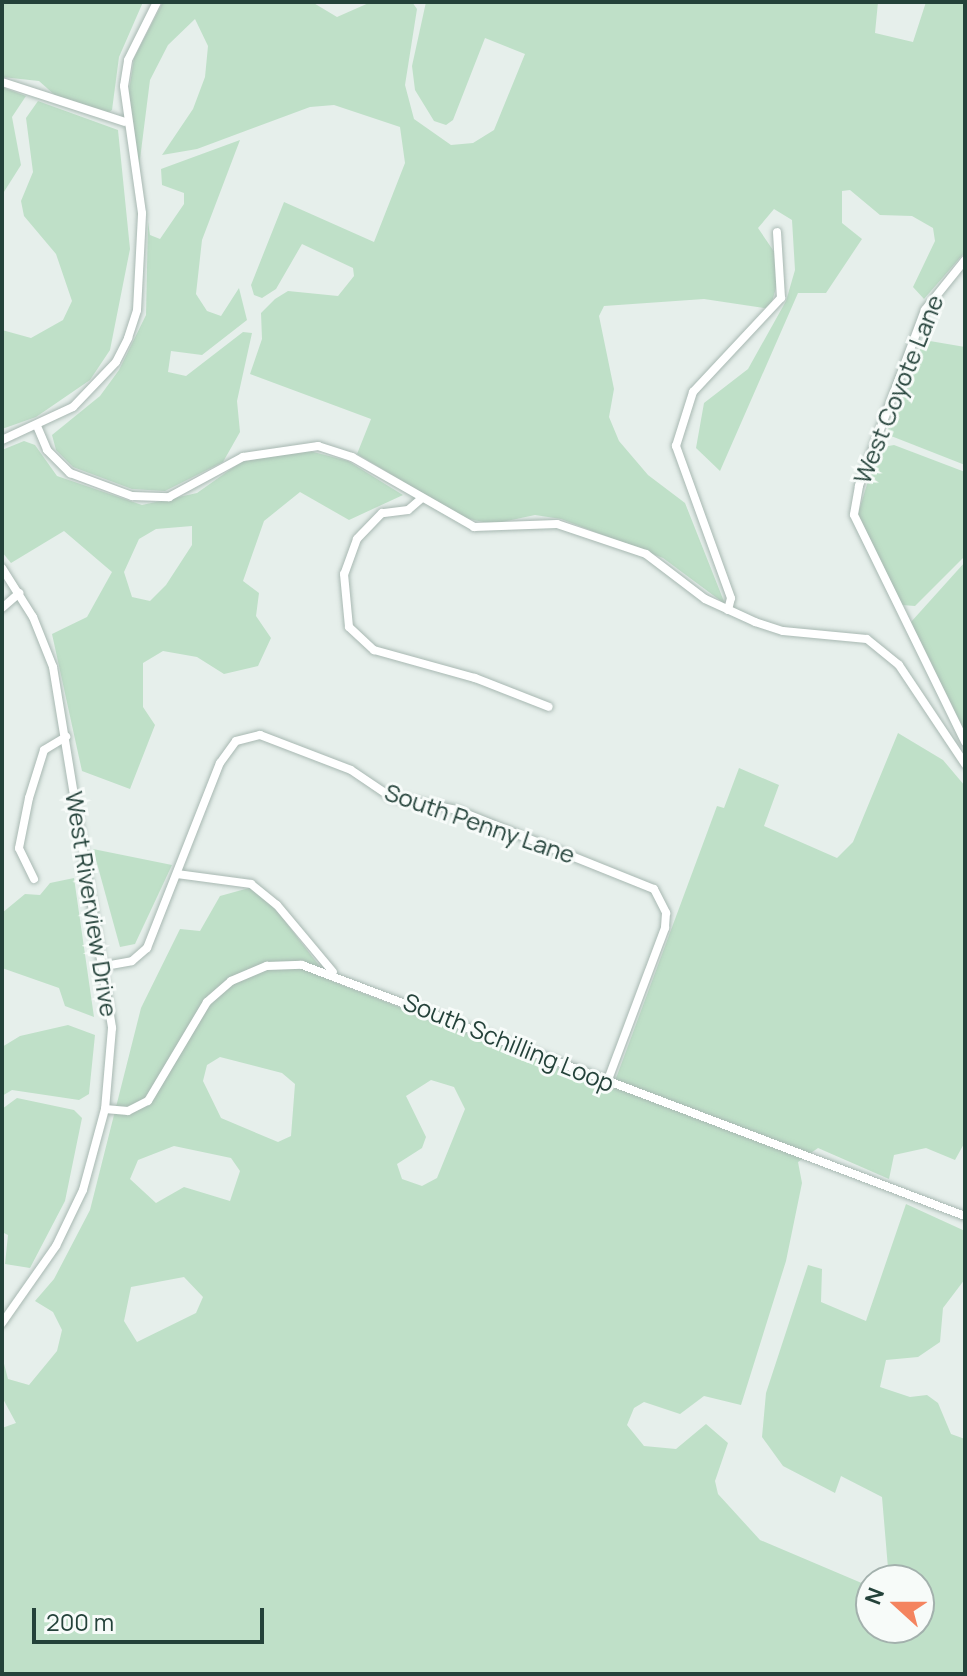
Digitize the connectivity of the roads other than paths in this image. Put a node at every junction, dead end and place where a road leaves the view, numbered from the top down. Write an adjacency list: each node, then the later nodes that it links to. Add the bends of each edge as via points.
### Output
1 (157, 2): 3 (street, via 128,60)
2 (2, 82): 3 (street)
3 (125, 122): 6 (street, via 142,213 137,310 116,362 91,392)
4 (777, 232): 12 (street, via 781,298 693,392 676,446 731,598)
5 (965, 260): 15 (street, West Coyote Lane, via 925,310 859,486 854,515)
6 (37, 426): 7 (street); 8 (street, via 47,450 70,473 132,496 169,497 243,457 301,446 352,457)
7 (2, 440)
8 (422, 498): 12 (street, via 474,527 557,524 646,554); 13 (street, via 408,510 382,513 357,539 344,574 349,627 374,650 475,678)
9 (2, 568): 10 (street, West Riverview Drive)
10 (19, 593): 11 (street); 14 (street, West Riverview Drive, via 53,667)
11 (2, 608)
12 (728, 610): 16 (street, via 783,631 853,634 875,643 918,689)
13 (549, 707)
14 (66, 737): 18 (street, via 44,750 29,798 19,848); 19 (street, West Riverview Drive)
15 (965, 742)
16 (964, 761)
17 (177, 874): 19 (street, South Penny Lane, via 147,948 132,961); 20 (street, via 251,884 277,905); 21 (street, South Penny Lane, via 228,748 260,735 339,764 391,797 457,810 644,882 661,898 665,928)
18 (34, 879)
19 (105, 966): 22 (street, West Riverview Drive, via 112,1028)
20 (334, 972): 21 (street, South Schilling Loop); 22 (street, South Schilling Loop, via 281,964 231,981 207,1002 148,1101 128,1111)
21 (607, 1082): 23 (street, South Schilling Loop)
22 (105, 1109): 24 (street, West Riverview Drive, via 72,1217)
23 (965, 1216)
24 (2, 1323)

